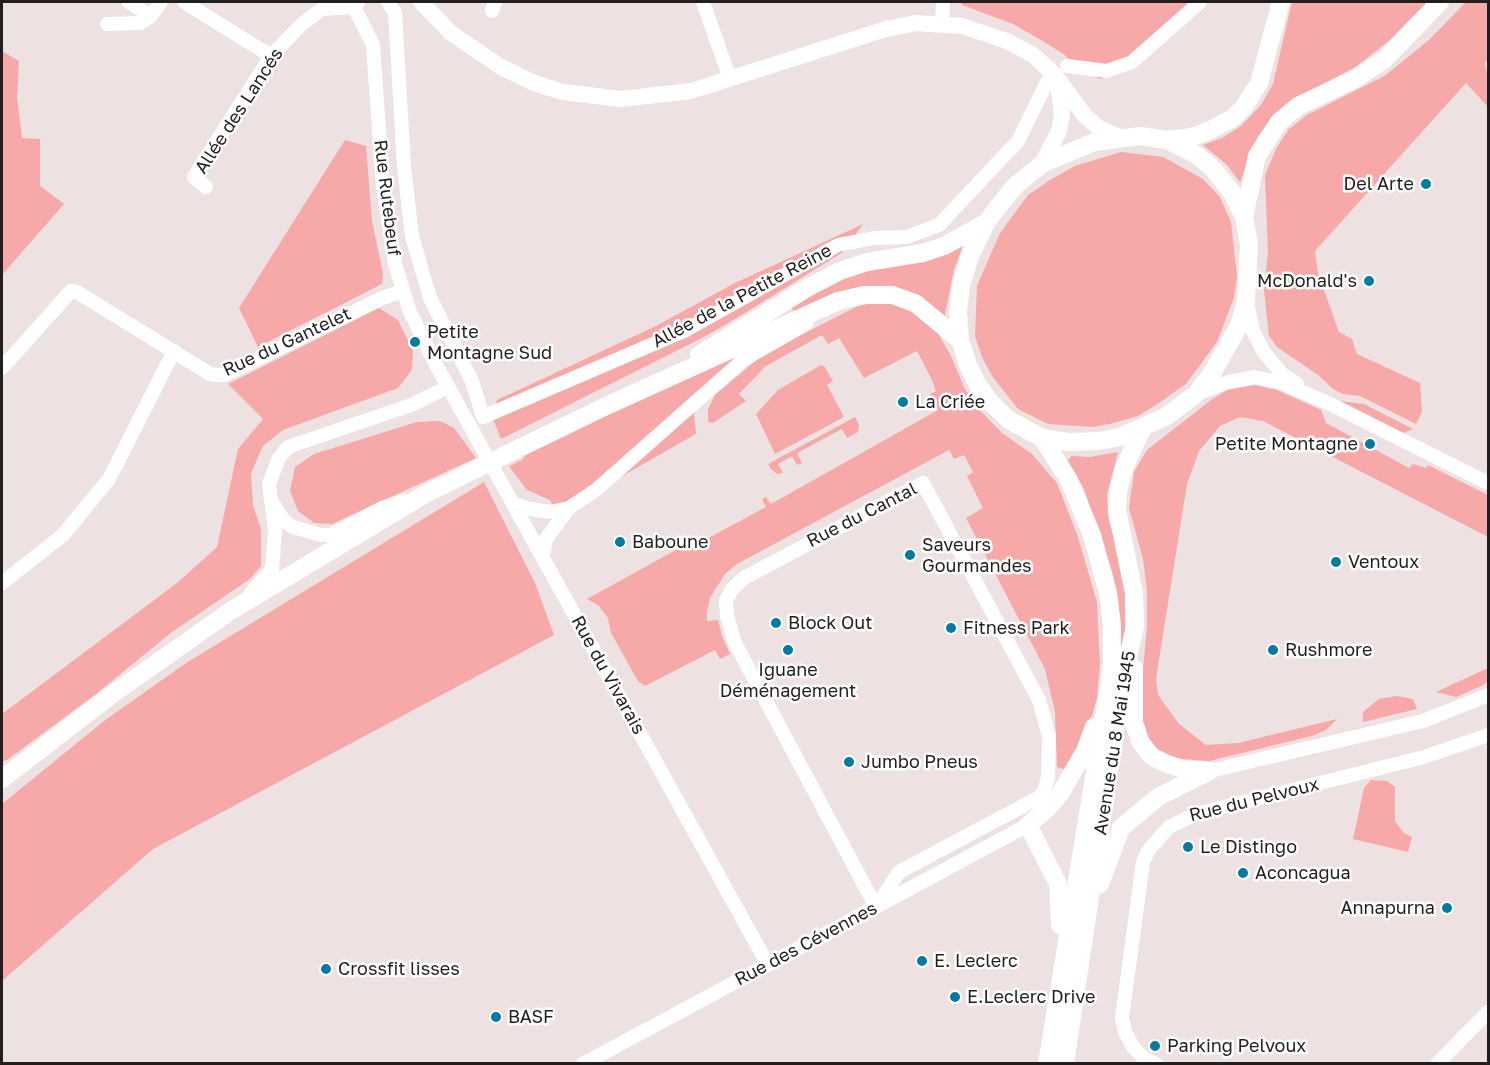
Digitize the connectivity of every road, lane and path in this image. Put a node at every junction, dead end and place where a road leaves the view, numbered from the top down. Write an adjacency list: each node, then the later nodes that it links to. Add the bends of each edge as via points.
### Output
1 (129, 2): 12 (street)
2 (161, 2): 12 (street)
3 (184, 2): 15 (street)
4 (388, 2): 16 (street, Allée de la Petite Reine, via 395,13 412,236 430,298 475,390 483,417 686,330 838,245 906,237 939,225 1018,141)
5 (421, 2): 17 (street, via 474,51 534,83 563,92 621,99 654,97)
6 (703, 2): 17 (street)
7 (943, 2): 13 (street)
8 (1200, 2): 16 (street, via 1132,62 1107,71)
9 (1281, 2): 19 (main road, via 1260,83 1244,107 1233,118 1208,131)
10 (1440, 2): 22 (main road, via 1384,60 1355,80 1298,106 1279,122 1257,156)
11 (356, 4): 15 (street, Allée des Lancés, via 322,9); 24 (street, Rue Rutebeuf, via 373,45 383,186)
12 (152, 16): 14 (street, via 141,23)
13 (942, 23): 16 (street, via 1007,41); 17 (street, via 886,29)
14 (107, 24)
15 (271, 56): 21 (street, Allée des Lancés, via 194,177)
16 (1056, 74): 18 (street, via 1085,116 1099,128); 20 (street, via 1062,114 1059,131)
17 (730, 79)
18 (1120, 137): 19 (main road); 20 (main road, via 1078,147)
19 (1167, 140): 22 (main road, via 1197,155 1214,170 1231,191)
20 (1042, 164): 23 (main road, via 1016,185)
21 (206, 187)
22 (1244, 217): 26 (main road, via 1249,244)
23 (986, 223): 27 (main road, via 970,256 962,286 958,312); 30 (main road, via 923,253 867,262 840,271)
24 (403, 291): 28 (street, Rue du Gantelet, via 225,375 210,374); 31 (street, Rue Rutebeuf)
25 (838, 301): 27 (main road, via 864,295 892,295 915,303); 30 (main road); 40 (street, via 743,360 596,490)
26 (1246, 301): 32 (main road, via 1228,350); 33 (street, via 1253,331 1282,375)
27 (960, 340): 35 (main road, via 978,385 990,402 1009,420)
28 (174, 351): 29 (street, Rue du Gantelet, via 71,291); 42 (street, via 110,479 63,535)
29 (2, 368)
30 (652, 385): 37 (main road)
31 (448, 387): 38 (street, via 411,405 288,447 269,484); 39 (street, Rue du Vivarais)
32 (1196, 394): 33 (street, via 1255,377 1281,383); 34 (main road)
33 (1327, 403): 36 (street)
34 (1143, 428): 35 (main road, via 1099,441); 44 (main road, Avenue du 8 Mai 1945, via 1124,468 1117,510 1134,593)
35 (1042, 438): 45 (main road, Avenue du 8 Mai 1945, via 1069,480 1092,535 1108,592 1112,634)
36 (1488, 483)
37 (427, 493): 38 (street, via 382,508 330,535 308,534 292,527); 43 (main road)
38 (273, 502): 43 (street, via 272,569)
39 (513, 503): 40 (street, via 550,512); 41 (street, Rue du Vivarais)
40 (569, 508): 41 (street, via 546,539)
41 (543, 557): 54 (street, Rue du Vivarais)
42 (2, 583)
43 (229, 612): 49 (main road, via 106,698)
44 (1135, 626): 48 (main road, via 1134,722 1140,741 1151,756 1167,764); 52 (main road, Avenue du 8 Mai 1945, via 1120,700)
45 (1109, 686): 50 (main road, via 1085,751 1060,794); 53 (main road, Avenue du 8 Mai 1945)
46 (1488, 695): 48 (street, via 1423,721)
47 (1488, 735): 59 (street, Rue du Pelvoux, via 1424,757 1197,814 1169,827 1143,862 1122,1018 1133,1047)
48 (1210, 771): 52 (main road, via 1158,797 1121,828)
49 (2, 779)
50 (1028, 825): 51 (street, Rue des Cévennes); 53 (main road, via 1058,884)
51 (876, 907): 51 (street, Rue du Cantal, via 735,643 726,601 744,578 923,483 1039,700 1049,736 1048,778 1038,798 899,872); 54 (street, Rue des Cévennes)
52 (1089, 916): 58 (main road, Avenue du 8 Mai 1945)
53 (1062, 958): 57 (main road, Avenue du 8 Mai 1945)
54 (767, 963): 56 (street, Rue des Cévennes)
55 (1488, 1012): 60 (street)
56 (586, 1063)
57 (1047, 1064)
58 (1065, 1064)
59 (1156, 1064)
60 (1437, 1064)

